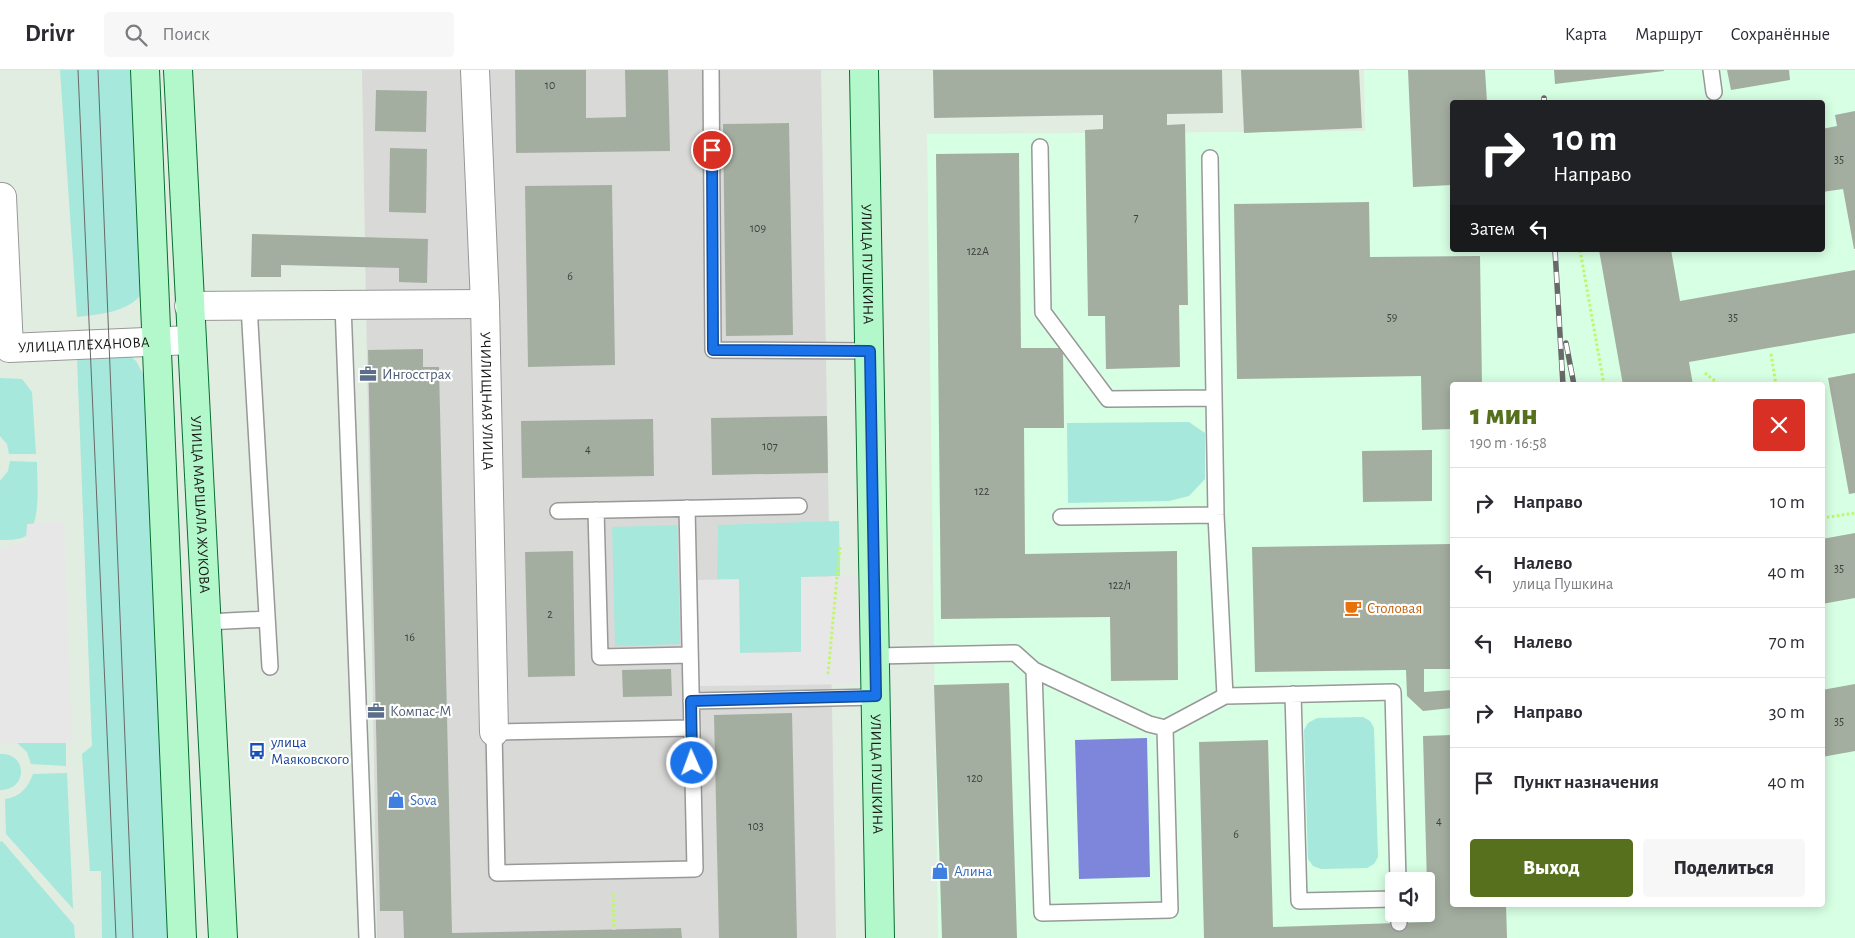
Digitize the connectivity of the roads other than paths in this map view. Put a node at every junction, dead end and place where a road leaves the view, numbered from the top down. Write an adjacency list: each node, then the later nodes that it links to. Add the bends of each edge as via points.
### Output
1 (145, 70): 16 (main road)
2 (178, 70): 13 (main road, УЛИЦА МАРШАЛА ЖУКОВА)
3 (475, 70): 11 (street, УЧИЛИЩНАЯ УЛИЦА)
4 (711, 70): 17 (lane, via 713,350)
5 (864, 70): 17 (main road, УЛИЦА ПУШКИНА)
6 (1711, 70): 7 (lane)
7 (1714, 92)
8 (1040, 147): 18 (lane, via 1043,312 1108,399)
9 (1210, 158): 18 (lane)
10 (0, 197): 16 (street, УЛИЦА ПЛЕХАНОВА, via 8,348)
11 (485, 304): 12 (street); 37 (street, УЧИЛИЩНАЯ УЛИЦА)
12 (343, 305): 14 (street); 42 (lane)
13 (190, 306): 14 (street); 15 (main road, УЛИЦА МАРШАЛА ЖУКОВА)
14 (250, 306): 25 (lane)
15 (191, 340): 16 (street, УЛИЦА ПЛЕХАНОВА); 26 (main road, УЛИЦА МАРШАЛА ЖУКОВА)
16 (157, 342): 40 (main road)
17 (870, 351): 28 (main road, УЛИЦА ПУШКИНА)
18 (1214, 398): 23 (lane)
19 (799, 506): 20 (lane)
20 (686, 508): 21 (lane); 27 (lane)
21 (596, 510): 22 (lane); 27 (lane, via 600,657)
22 (558, 511)
23 (1216, 515): 24 (lane); 33 (lane)
24 (1060, 517)
25 (267, 619): 26 (lane); 29 (lane)
26 (207, 622): 41 (main road, УЛИЦА МАРШАЛА ЖУКОВА)
27 (690, 655): 34 (lane)
28 (876, 656): 30 (lane, via 1016,653); 32 (main road, УЛИЦА ПУШКИНА)
29 (270, 667)
30 (1034, 670): 36 (lane, via 1149,724); 36 (lane, via 1042,913 1170,910)
31 (1293, 694): 33 (lane); 38 (lane, via 1393,692); 39 (lane, via 1299,901)
32 (876, 696): 34 (lane); 43 (main road, УЛИЦА ПУШКИНА)
33 (1225, 696): 36 (lane)
34 (691, 701): 35 (lane)
35 (691, 728): 37 (lane); 37 (lane, via 695,869 497,874)
36 (1165, 728)
37 (494, 732)
38 (1398, 872)
39 (1385, 899)
40 (182, 938)
41 (223, 938)
42 (366, 938)
43 (880, 938)

